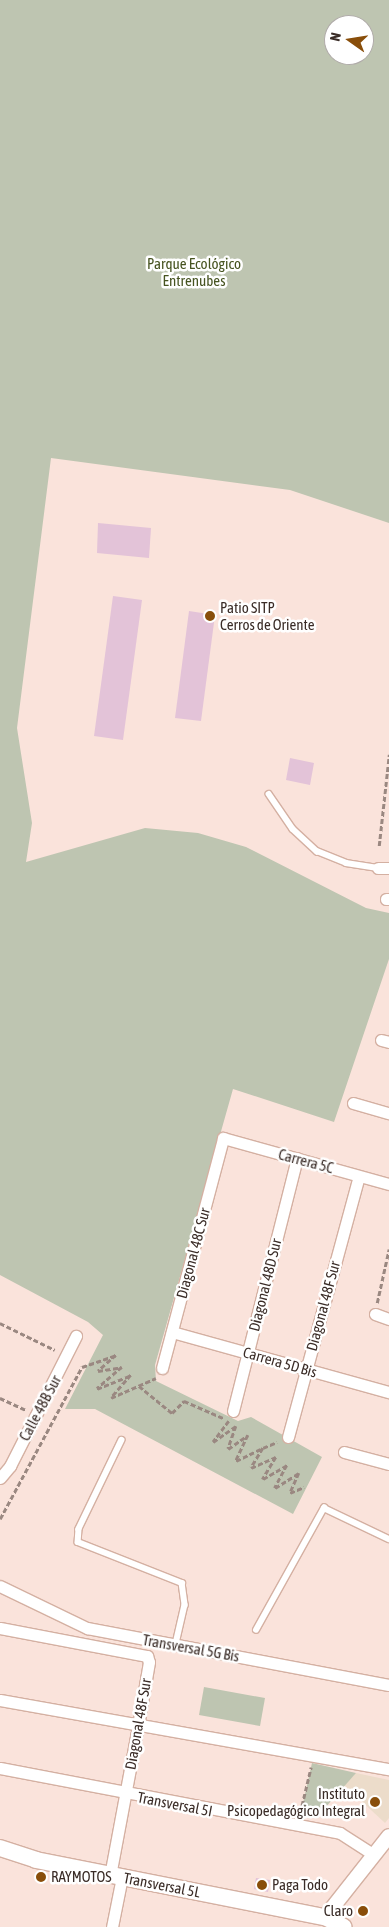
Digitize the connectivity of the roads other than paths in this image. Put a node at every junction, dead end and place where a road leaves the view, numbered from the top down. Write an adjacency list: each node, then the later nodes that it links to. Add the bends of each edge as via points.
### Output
1 (268, 794): 2 (lane, via 293,829 317,851 346,863)
2 (379, 868)
3 (353, 1103): 4 (street)
4 (389, 1113)
5 (223, 1138): 6 (street, Carrera 5C); 11 (street, Diagonal 48C Sur)
6 (297, 1158): 7 (street, Carrera 5C); 13 (street, Diagonal 48D Sur)
7 (360, 1176): 8 (street, Carrera 5C); 15 (street, Diagonal 48F Sur)
8 (389, 1184)
9 (375, 1314): 10 (street)
10 (389, 1318)
11 (172, 1332): 13 (street, Carrera 5D Bis); 14 (street, Diagonal 48C Sur)
12 (76, 1336): 22 (street, Calle 48B Sur, via 10,1466)
13 (248, 1353): 15 (street, Carrera 5D Bis); 17 (street, Diagonal 48D Sur)
14 (162, 1368)
15 (306, 1369): 16 (street, Carrera 5D Bis); 18 (street, Diagonal 48F Sur)
16 (389, 1392)
17 (233, 1411)
18 (288, 1437)
19 (122, 1440): 27 (lane, via 80,1529 78,1542 182,1583 185,1604)
20 (344, 1452): 21 (street)
21 (389, 1464)
22 (0, 1478)
23 (389, 1539): 26 (lane, via 324,1508)
24 (0, 1586): 27 (street, Transversal 5G Bis, via 87,1628)
25 (0, 1628): 28 (street, Transversal 5G Bis, via 142,1654)
26 (256, 1630)
27 (176, 1644): 29 (street, Transversal 5G Bis)
28 (149, 1662): 31 (street, Diagonal 48F Sur)
29 (389, 1686)
30 (0, 1700): 31 (street)
31 (138, 1726): 33 (street); 34 (street, Diagonal 48F Sur)
32 (0, 1768): 34 (street, Transversal 5I)
33 (389, 1769)
34 (125, 1794): 37 (street, Transversal 5I, via 346,1835); 38 (street, Diagonal 48F Sur)
35 (389, 1836): 37 (street)
36 (0, 1848): 38 (main road, Transversal 5L, via 36,1860)
37 (374, 1855): 39 (street)
38 (116, 1876): 39 (main road, Transversal 5L); 40 (street, Diagonal 48F Sur)
39 (324, 1922): 41 (main road, Transversal 5L)
40 (112, 1927)
41 (344, 1927)

